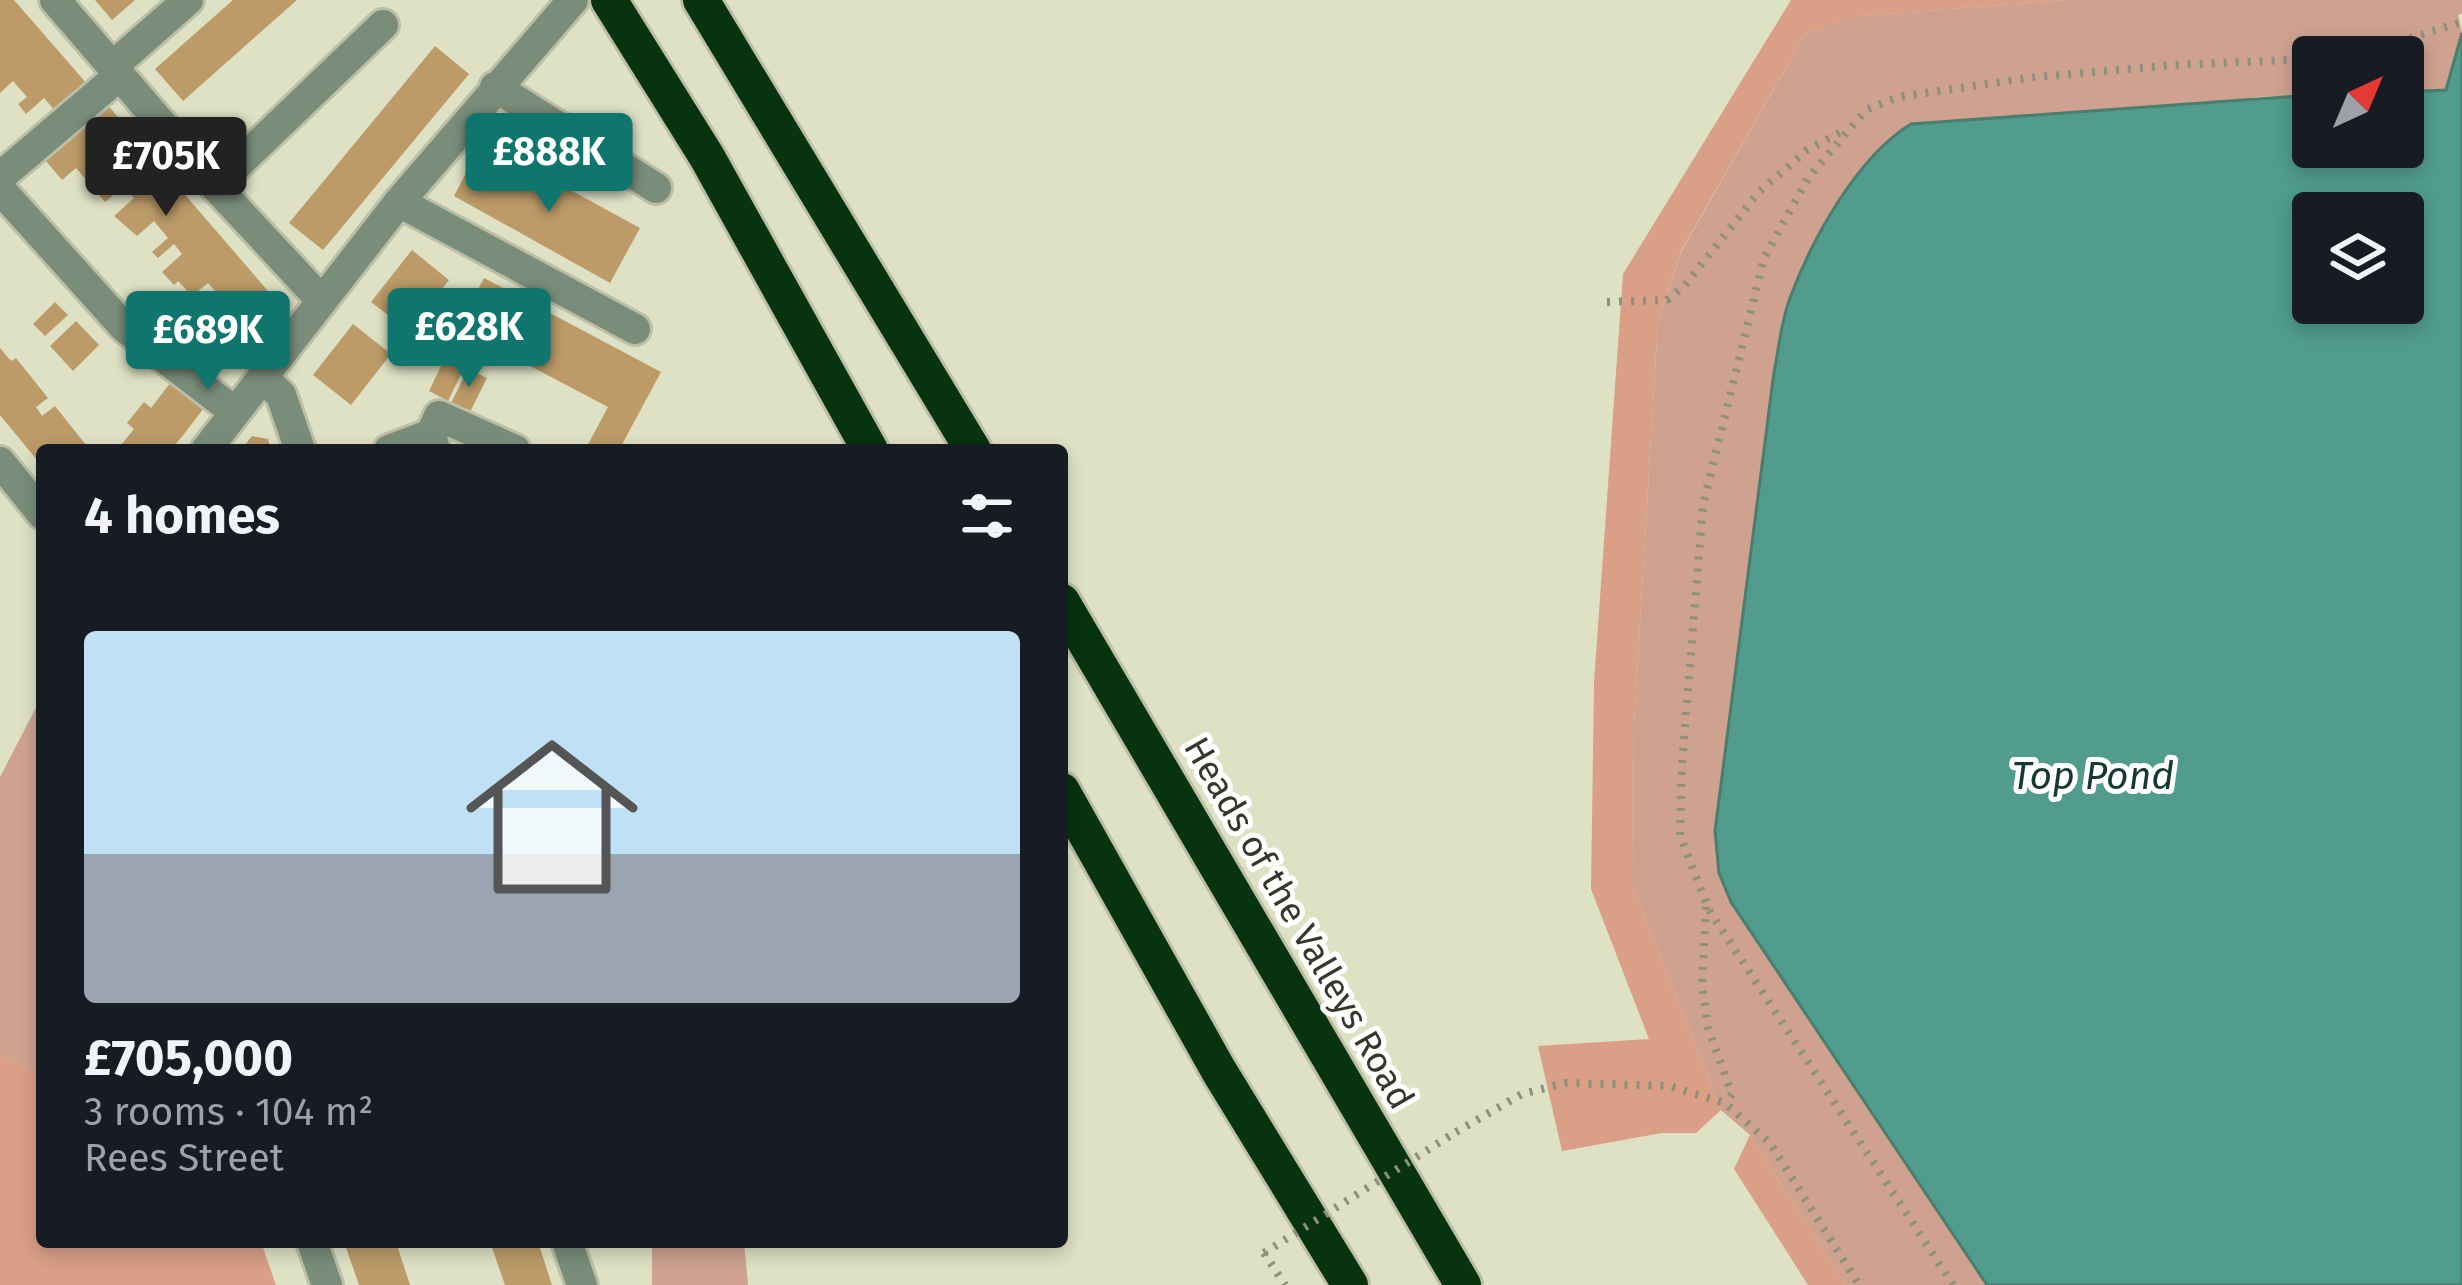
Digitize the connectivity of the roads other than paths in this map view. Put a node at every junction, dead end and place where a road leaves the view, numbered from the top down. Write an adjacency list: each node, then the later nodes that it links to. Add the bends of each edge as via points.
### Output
1 (55, 0): 7 (street)
2 (188, 0): 7 (street)
3 (573, 0): 8 (street)
4 (609, 0): 22 (highway)
5 (700, 0): 23 (highway)
6 (383, 26): 10 (street)
7 (116, 70): 9 (street); 10 (street)
8 (495, 87): 11 (street); 13 (street)
9 (0, 177)
10 (215, 185): 14 (street)
11 (656, 188)
12 (0, 189): 17 (street, via 124,327)
13 (399, 202): 14 (street); 15 (street)
14 (322, 301): 16 (street)
15 (635, 329)
16 (262, 377): 17 (street); 20 (street, via 281,395)
17 (235, 412): 19 (street)
18 (433, 442): 21 (street, via 439,416)
19 (211, 444)
20 (298, 444)
21 (502, 444)
22 (868, 444)
23 (969, 444)
24 (0, 462): 25 (street)
25 (36, 507)
26 (1068, 612): 33 (highway, Heads of the Valleys Road)
27 (1068, 802): 32 (highway)
28 (314, 1248): 30 (street)
29 (570, 1248): 31 (street)
30 (327, 1285)
31 (582, 1285)
32 (1350, 1285)
33 (1463, 1285)

